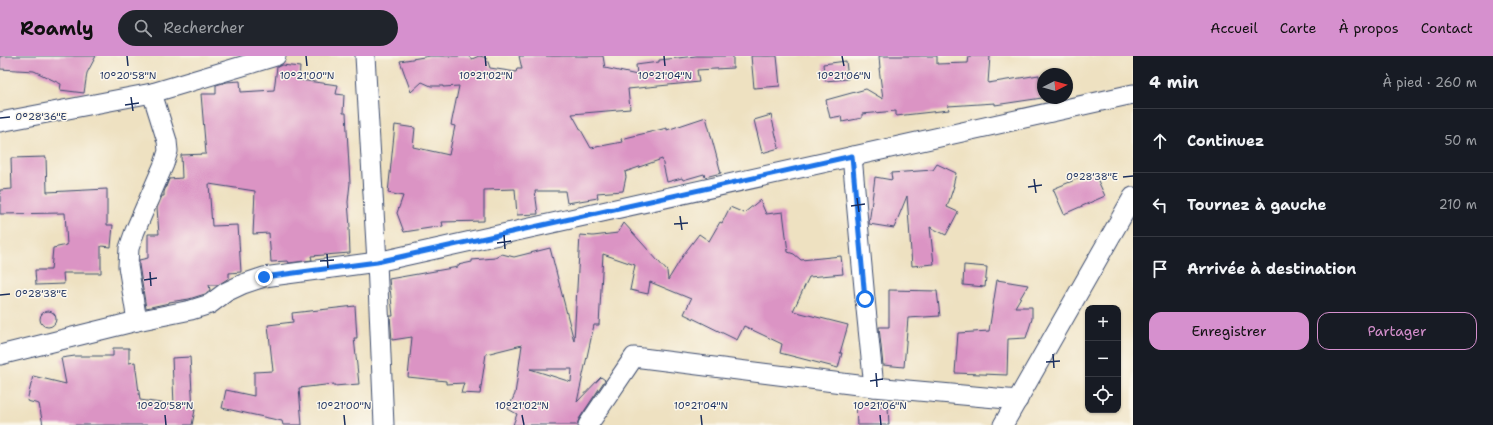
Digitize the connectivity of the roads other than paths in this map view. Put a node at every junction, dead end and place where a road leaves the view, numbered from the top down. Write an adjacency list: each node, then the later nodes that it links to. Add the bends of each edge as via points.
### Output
1 (276, 56): 3 (street)
2 (365, 56): 8 (street)
3 (152, 93): 5 (street); 9 (street, via 168,151 129,248 128,266)
4 (1133, 94): 6 (street)
5 (0, 122)
6 (852, 156): 8 (street); 11 (street)
7 (1133, 197): 12 (street)
8 (377, 262): 9 (street, via 264,277 226,292 210,304); 13 (street)
9 (137, 321): 10 (street)
10 (0, 355)
11 (874, 387): 12 (street); 14 (street, via 634,357)
12 (1018, 400): 15 (street)
13 (384, 425)
14 (588, 425)
15 (1003, 425)

